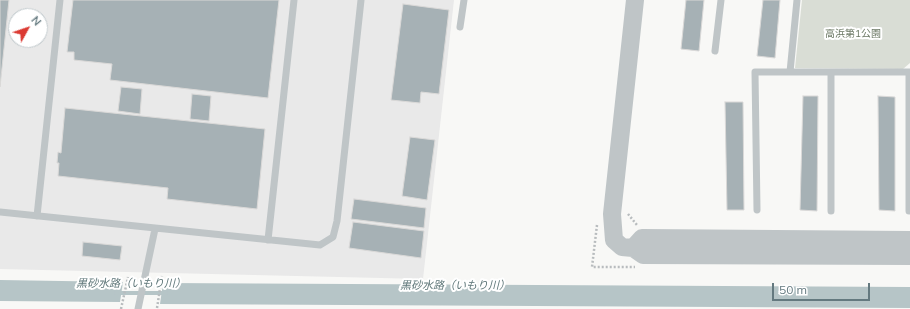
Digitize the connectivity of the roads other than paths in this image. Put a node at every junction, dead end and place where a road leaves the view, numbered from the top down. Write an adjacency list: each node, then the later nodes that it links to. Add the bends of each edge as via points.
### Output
1 (60, 0): 17 (lane)
2 (294, 0): 19 (lane)
3 (361, 0): 19 (lane, via 337,221 333,237 320,245)
4 (464, 0): 8 (lane)
5 (635, 0): 21 (street, via 612,214 614,240 622,246)
6 (721, 0): 9 (lane)
7 (797, 0): 10 (lane)
8 (460, 27)
9 (715, 51)
10 (790, 72): 11 (lane); 13 (lane, via 755,72)
11 (831, 72): 12 (lane); 14 (lane)
12 (910, 72): 16 (lane)
13 (757, 210)
14 (831, 211)
15 (0, 212): 17 (lane)
16 (909, 212)
17 (37, 216): 18 (lane)
18 (155, 229): 19 (lane); 23 (lane)
19 (268, 240)
20 (910, 240): 21 (street, via 642,238)
21 (633, 248): 22 (street, via 643,255)
22 (910, 256)
23 (138, 309)

